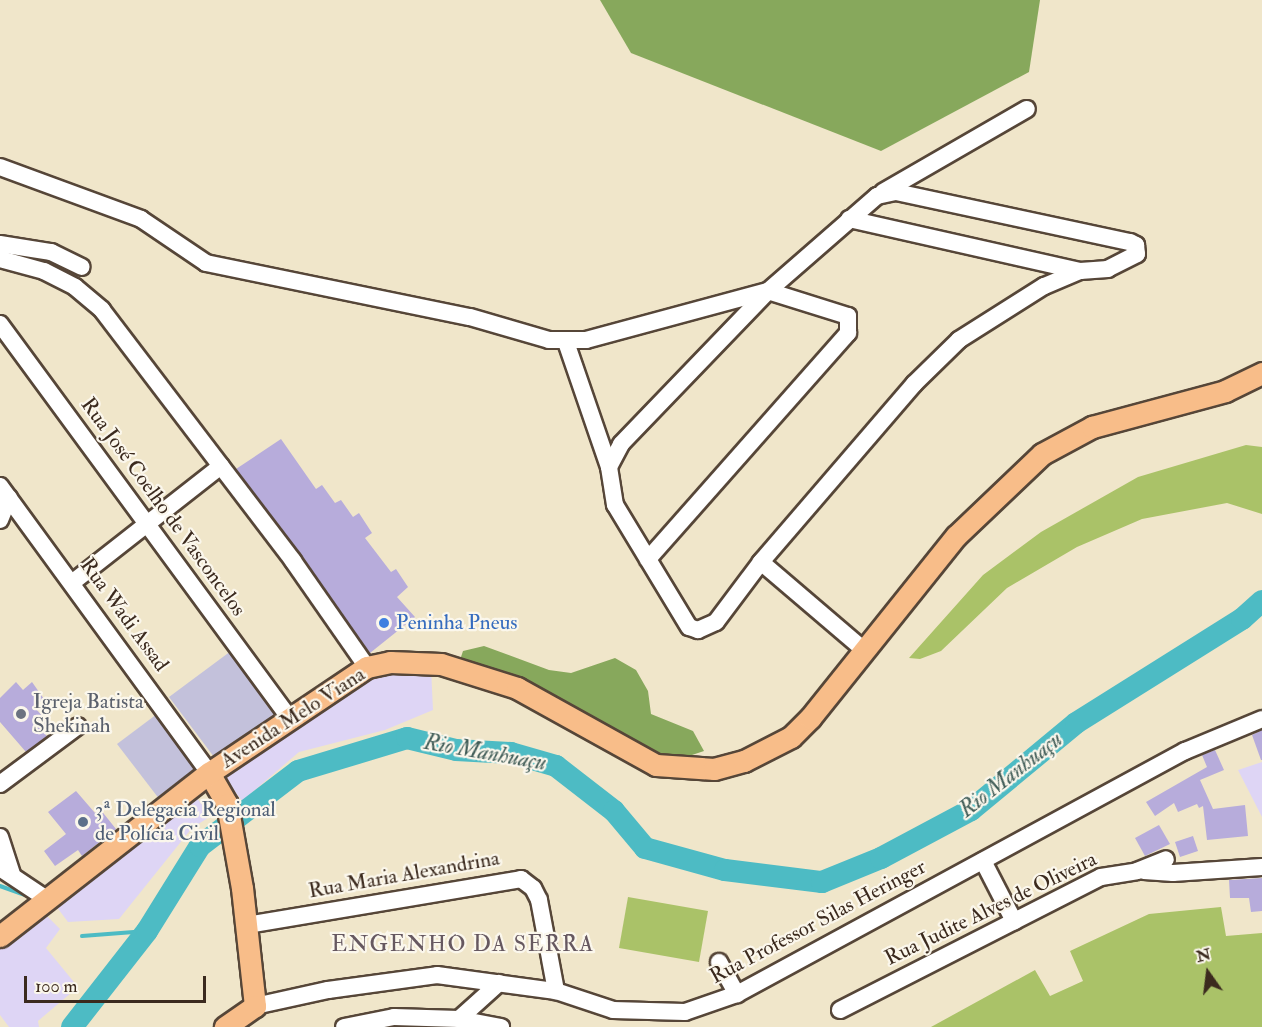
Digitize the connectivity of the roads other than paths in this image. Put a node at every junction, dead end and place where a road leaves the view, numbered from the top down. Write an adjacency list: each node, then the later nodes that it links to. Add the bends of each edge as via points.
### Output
1 (1026, 109): 3 (street)
2 (0, 167): 11 (street, via 141,219 206,263 470,317)
3 (877, 196): 4 (street); 8 (street, via 896,192 921,195 1136,245 1133,258 1108,269)
4 (849, 219): 8 (street); 9 (street)
5 (0, 244): 7 (street, via 51,252)
6 (0, 259): 13 (street, via 44,272 75,287 102,310)
7 (82, 267)
8 (1080, 271): 19 (street, via 1044,286 959,340 914,384)
9 (768, 291): 11 (street); 14 (street, via 621,444); 18 (street, via 848,316 848,333)
10 (0, 324): 17 (street, Rua José Coelho de Vasconcelos)
11 (566, 342): 14 (street)
12 (1262, 373): 21 (main road, via 1225,391 1092,427 1042,454 956,536)
13 (221, 466): 17 (street); 22 (street)
14 (609, 467): 18 (street, via 615,505)
15 (4, 492): 16 (street); 20 (street, Rua Wadi Assad)
16 (0, 520)
17 (149, 525): 20 (street); 23 (street, Rua José Coelho de Vasconcelos)
18 (648, 559): 19 (street, via 686,622 698,630 716,622)
19 (761, 562): 21 (street)
20 (73, 582): 26 (street, Rua Wadi Assad)
21 (863, 649): 22 (main road, Avenida Melo Viana, via 791,737 744,761 714,769 656,765 517,688 441,664 390,662)
22 (367, 667): 23 (main road, Avenida Melo Viana)
23 (289, 717): 26 (main road, Avenida Melo Viana)
24 (1262, 718): 30 (street, Rua Professor Silas Heringer, via 1185,751)
25 (78, 726): 27 (street)
26 (209, 772): 34 (main road, Avenida Melo Viana); 36 (main road, via 227,804)
27 (0, 784)
28 (0, 837): 32 (street)
29 (1166, 859): 33 (street, Rua Judite Alves de Oliveira)
30 (983, 861): 35 (street); 41 (street, Rua Professor Silas Heringer)
31 (1262, 867): 33 (street, via 1173,873)
32 (6, 870): 34 (street)
33 (1137, 871): 35 (street, Rua Judite Alves de Oliveira, via 1101,878)
34 (42, 904): 37 (main road, Avenida Melo Viana)
35 (1014, 921): 43 (street, Rua Judite Alves de Oliveira)
36 (247, 925): 40 (street, Rua Maria Alexandrina, via 521,879 533,888 539,900); 42 (main road)
37 (0, 936)
38 (719, 962): 41 (street)
39 (499, 983): 40 (street, Rua Professor Silas Heringer); 42 (street, Rua Professor Silas Heringer, via 427,976 328,990); 44 (street)
40 (556, 991): 41 (street, Rua Professor Silas Heringer, via 613,1010 654,1014 685,1012)
41 (737, 994)
42 (255, 1006): 45 (main road)
43 (840, 1010)
44 (459, 1018): 46 (street, via 394,1017); 47 (street)
45 (225, 1027)
46 (344, 1027)
47 (501, 1027)

